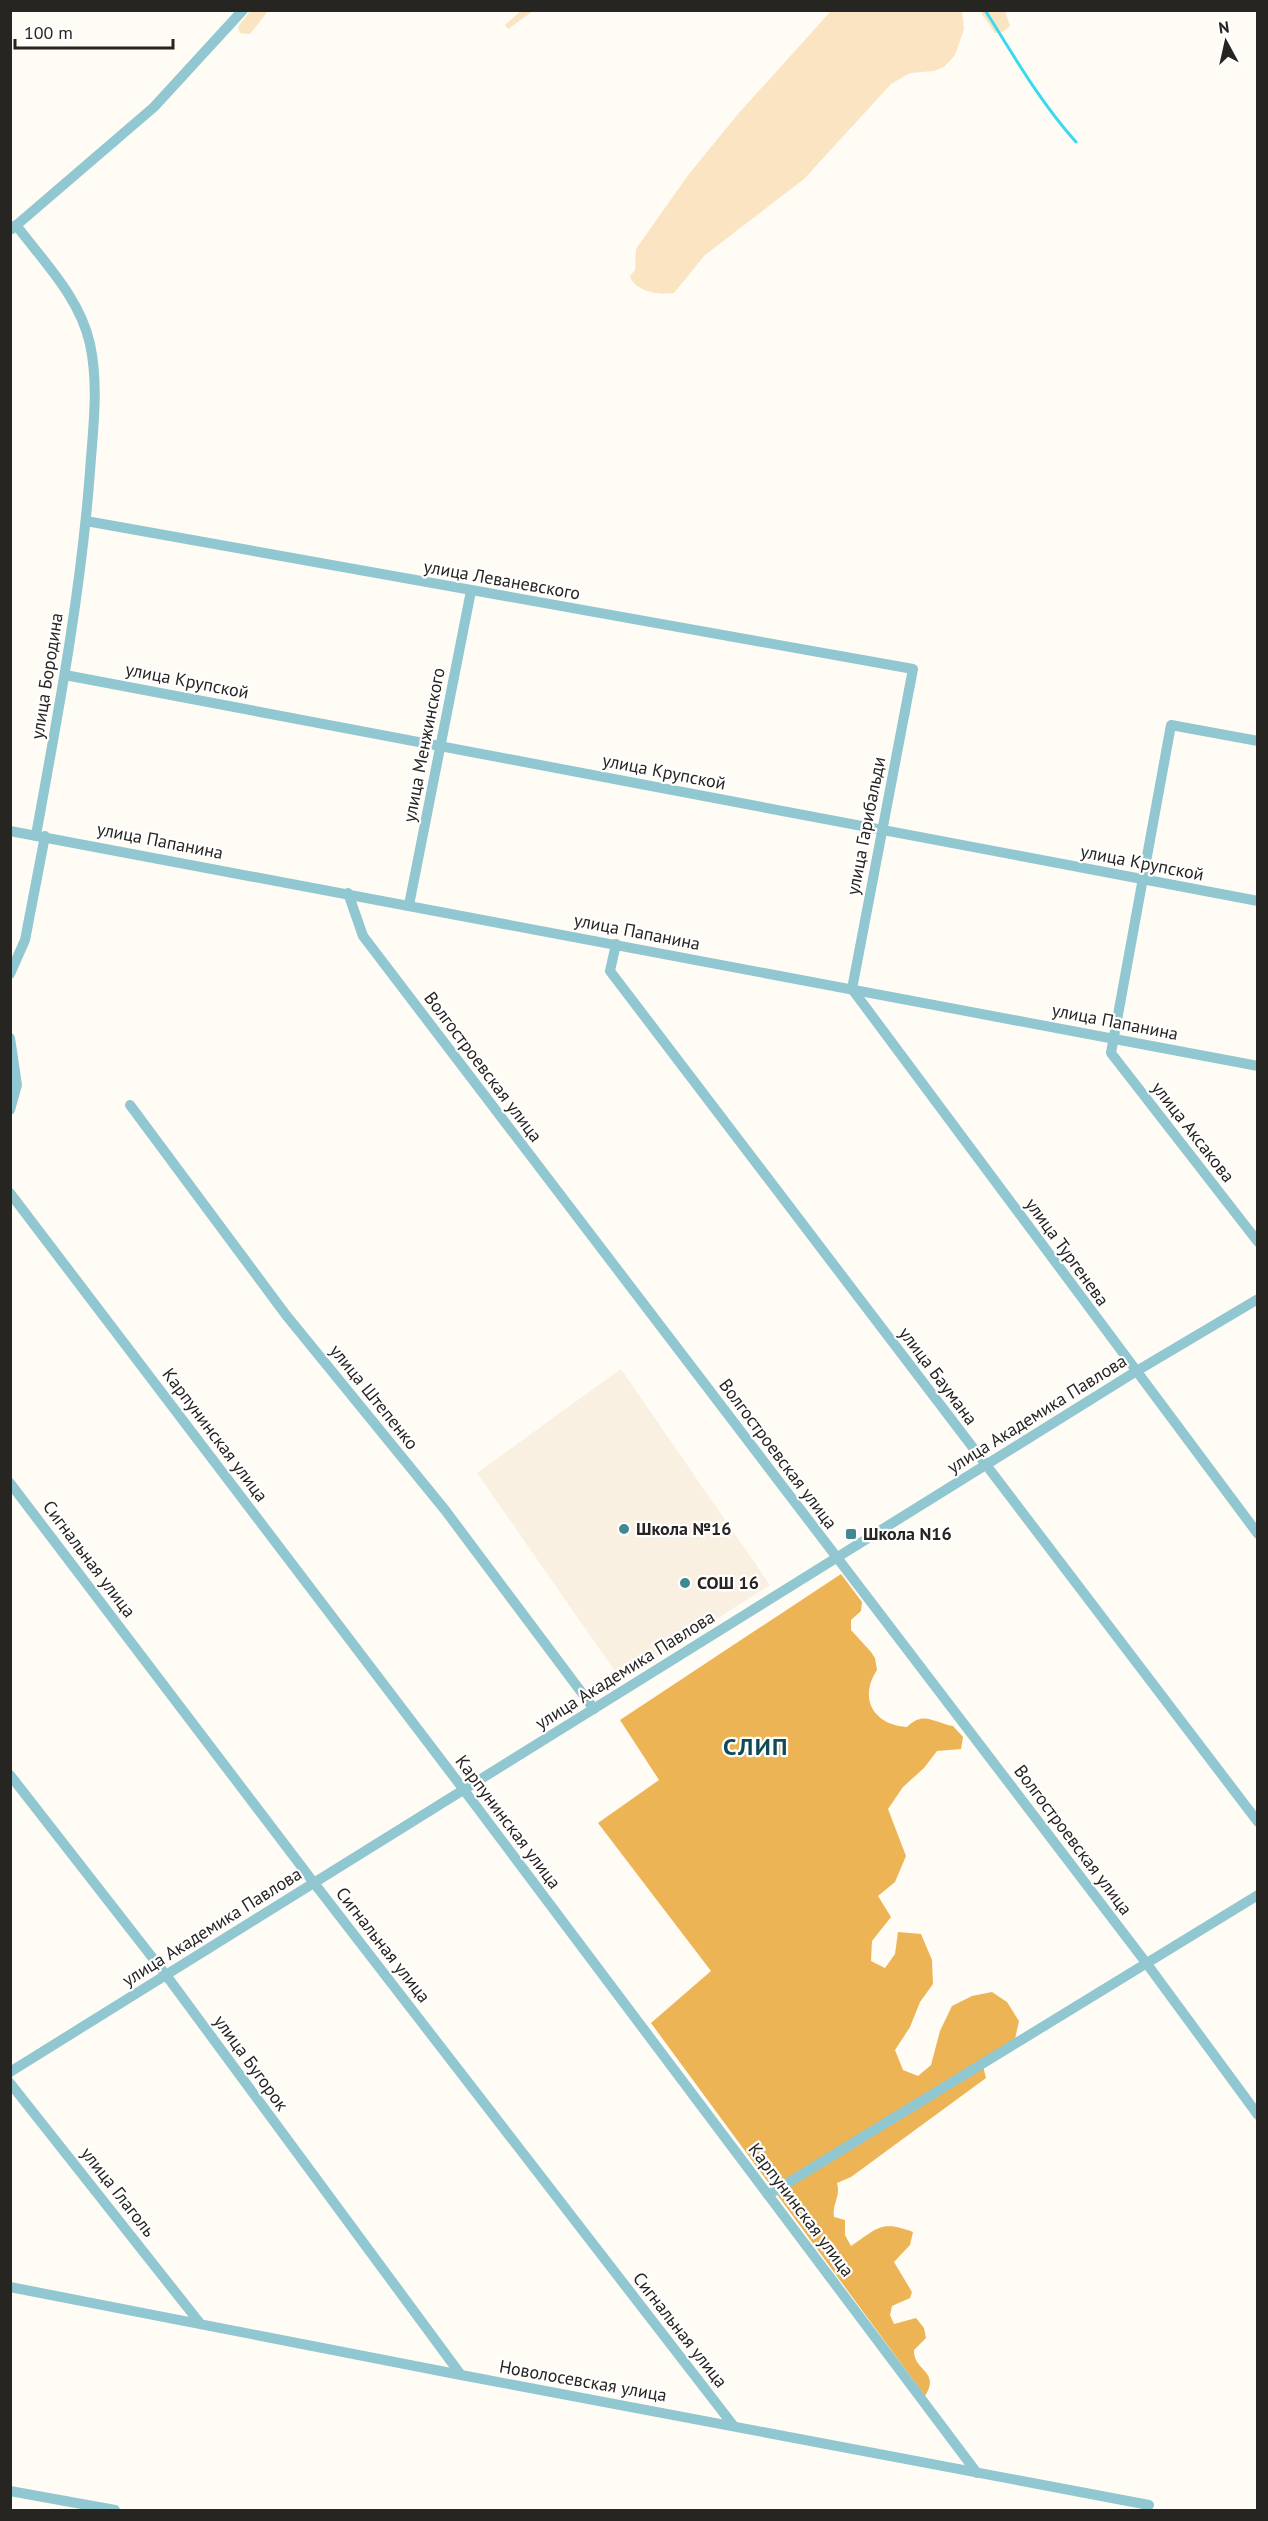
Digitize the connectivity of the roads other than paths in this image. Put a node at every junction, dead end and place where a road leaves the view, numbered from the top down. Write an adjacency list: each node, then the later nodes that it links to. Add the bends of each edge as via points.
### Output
1 (243, 10): 2 (street, via 154,108)
2 (13, 228): 3 (street, улица Бородина, via 73,301 89,343 95,395)
3 (86, 521): 4 (street, улица Леваневского); 6 (street, улица Бородина)
4 (471, 591): 5 (street, улица Леваневского); 8 (street, улица Менжинского)
5 (913, 669): 10 (street, улица Гарибальди)
6 (65, 675): 8 (street, улица Крупской); 11 (street, улица Бородина)
7 (1257, 741): 12 (street, via 1171,725)
8 (440, 746): 10 (street, улица Крупской); 15 (street, улица Менжинского)
9 (10, 831): 11 (street, улица Папанина)
10 (882, 831): 12 (street, улица Крупской); 18 (street, улица Гарибальди)
11 (41, 836): 13 (street, улица Папанина); 17 (street, улица Бородина, via 25,940)
12 (1142, 880): 14 (street, улица Крупской); 20 (street)
13 (348, 893): 15 (street, улица Папанина); 31 (street, Волгостроевская улица, via 363,936)
14 (1257, 901)
15 (409, 905): 16 (street, улица Папанина)
16 (615, 944): 18 (street, улица Папанина); 28 (street, улица Баумана, via 610,971)
17 (10, 974)
18 (852, 989): 20 (street, улица Папанина); 27 (street, улица Тургенева)
19 (10, 1038): 23 (street, via 17,1085)
20 (1112, 1039): 21 (street, улица Папанина); 25 (street, улица Аксакова, via 1111,1053)
21 (1257, 1066)
22 (130, 1105): 32 (street, улица Штепенко, via 286,1315 445,1510)
23 (10, 1110)
24 (10, 1193): 34 (street, Карпунинская улица)
25 (1257, 1242)
26 (1257, 1299): 27 (street, улица Академика Павлова)
27 (1135, 1372): 28 (street, улица Академика Павлова); 30 (street, улица Тургенева)
28 (985, 1466): 31 (street, улица Академика Павлова); 35 (street, улица Баумана)
29 (10, 1483): 36 (street, Сигнальная улица)
30 (1257, 1534)
31 (836, 1558): 32 (street, улица Академика Павлова); 38 (street, Волгостроевская улица)
32 (594, 1709): 34 (street, улица Академика Павлова)
33 (10, 1775): 39 (street, улица Бугорок)
34 (464, 1790): 36 (street, улица Академика Павлова); 43 (street, Карпунинская улица)
35 (1257, 1822)
36 (314, 1883): 39 (street, улица Академика Павлова); 47 (street, Сигнальная улица)
37 (1257, 1895): 38 (street)
38 (1147, 1964): 42 (street, Волгостроевская улица); 43 (street)
39 (166, 1975): 40 (street, улица Академика Павлова); 46 (street, улица Бугорок)
40 (10, 2072)
41 (10, 2083): 45 (street, улица Глаголь)
42 (1257, 2115)
43 (768, 2195): 48 (street, Карпунинская улица)
44 (10, 2287): 45 (street, Новолосевская улица)
45 (199, 2322): 46 (street, Новолосевская улица)
46 (460, 2375): 47 (street, Новолосевская улица)
47 (733, 2425): 48 (street, Новолосевская улица)
48 (977, 2473): 50 (street, Новолосевская улица)
49 (10, 2492): 51 (street)
50 (1149, 2505)
51 (115, 2511)

